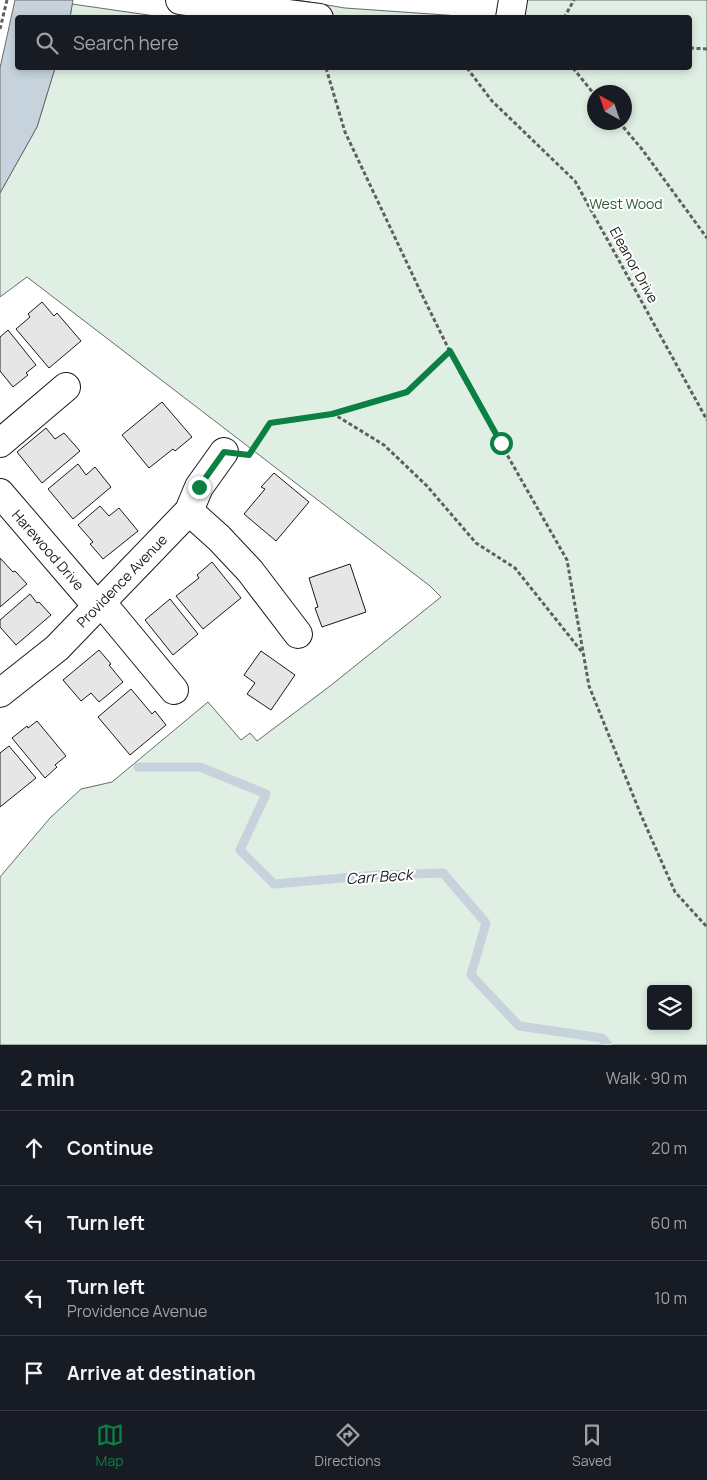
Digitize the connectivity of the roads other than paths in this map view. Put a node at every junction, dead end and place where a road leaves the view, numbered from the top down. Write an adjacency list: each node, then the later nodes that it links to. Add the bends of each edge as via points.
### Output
1 (180, 0): 3 (street)
2 (513, 0): 4 (street)
3 (313, 11)
4 (510, 15)
5 (66, 387): 6 (street)
6 (10, 435)
7 (224, 452): 9 (street, Providence Avenue, via 199,487)
8 (0, 493): 10 (street, Harewood Drive)
9 (189, 512): 10 (street, Providence Avenue); 11 (street, via 250,571)
10 (99, 604): 12 (street, Harewood Drive); 13 (street, Providence Avenue, via 57,648)
11 (298, 634)
12 (174, 690)
13 (0, 693)

